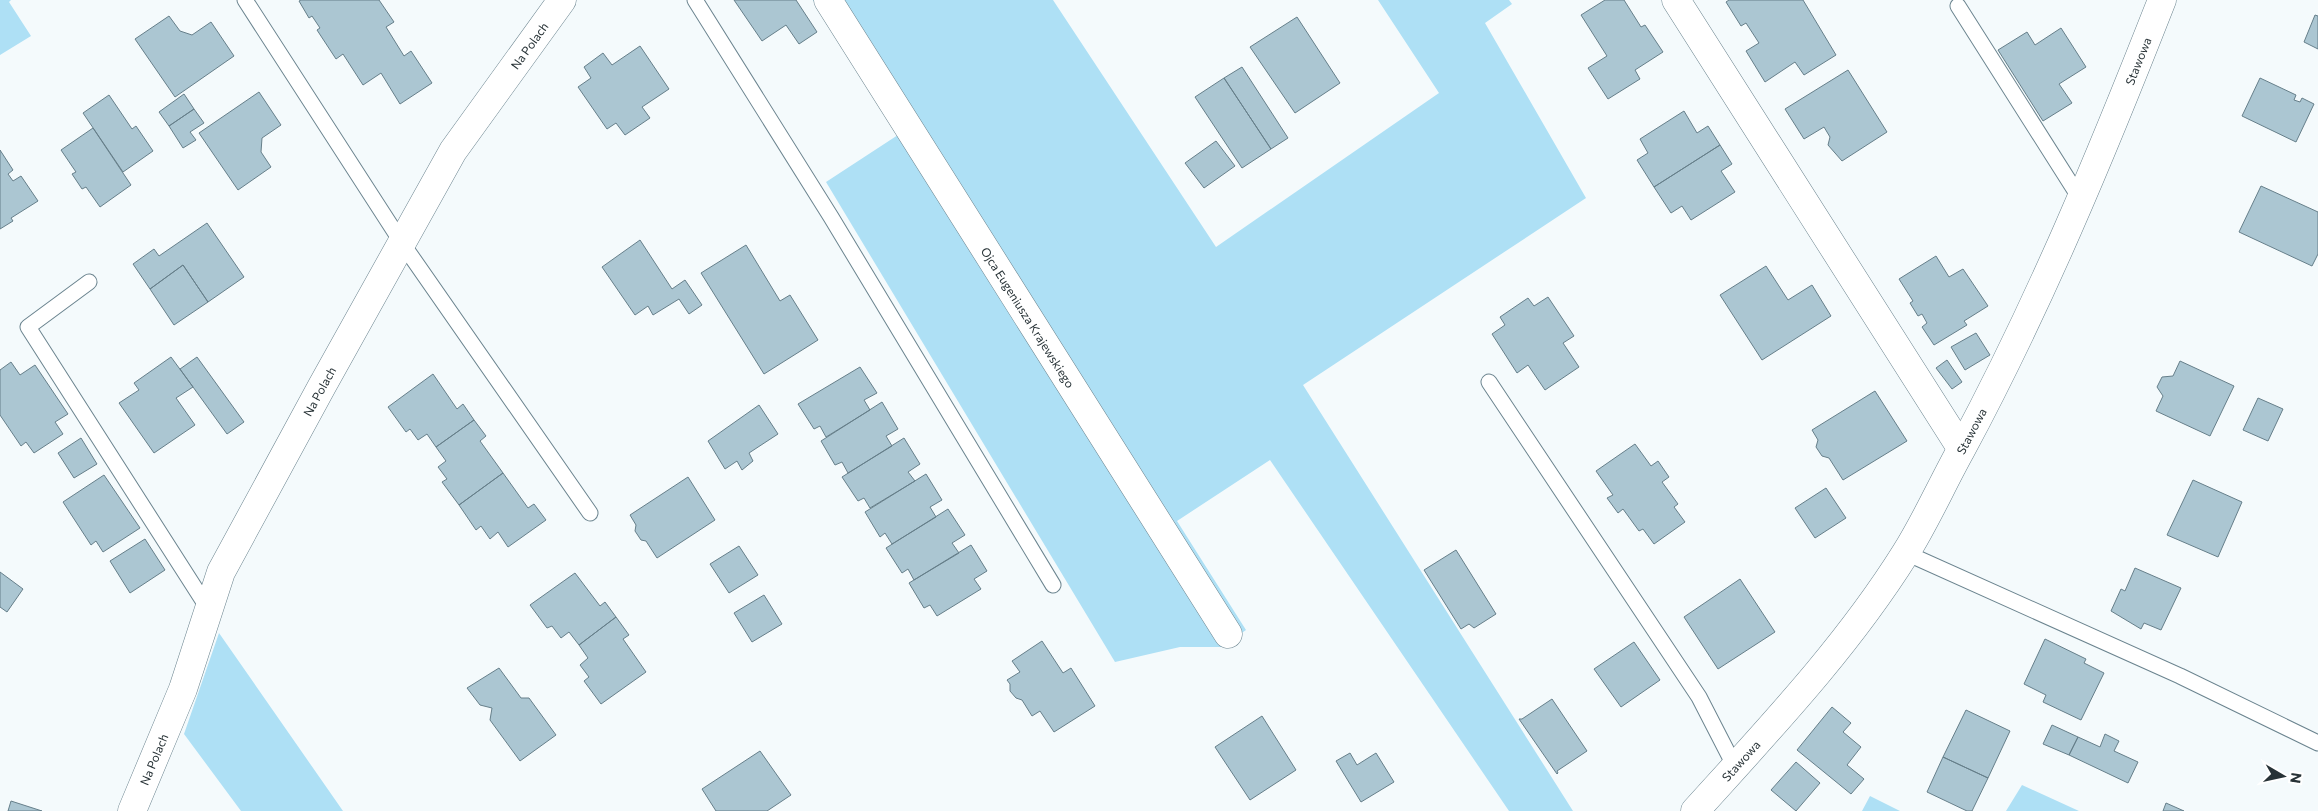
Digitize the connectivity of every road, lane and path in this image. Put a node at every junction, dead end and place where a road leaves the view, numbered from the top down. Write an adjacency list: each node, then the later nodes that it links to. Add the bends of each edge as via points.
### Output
1 (245, 0): 9 (lane)
2 (562, 0): 9 (street, Na Polach, via 453,151)
3 (695, 0): 15 (lane)
4 (828, 0): 17 (street, Ojca Eugeniusza Krajewskiego)
5 (1676, 0): 12 (street)
6 (2162, 0): 8 (street, Stawowa)
7 (1958, 6): 8 (lane)
8 (2081, 200): 12 (street, Stawowa, via 1989,399)
9 (402, 243): 13 (lane); 16 (street, Na Polach, via 222,572)
10 (89, 282): 16 (lane, via 28,327)
11 (1489, 382): 19 (lane, via 1699,697)
12 (1961, 448): 14 (street, Stawowa)
13 (590, 512)
14 (1906, 553): 18 (lane, via 2180,676); 19 (street, Stawowa, via 1840,647)
15 (1053, 585)
16 (209, 610): 20 (street, Na Polach, via 183,689)
17 (1228, 634)
18 (2318, 743)
19 (1735, 767): 21 (street, Stawowa)
20 (132, 811)
21 (1695, 811)

